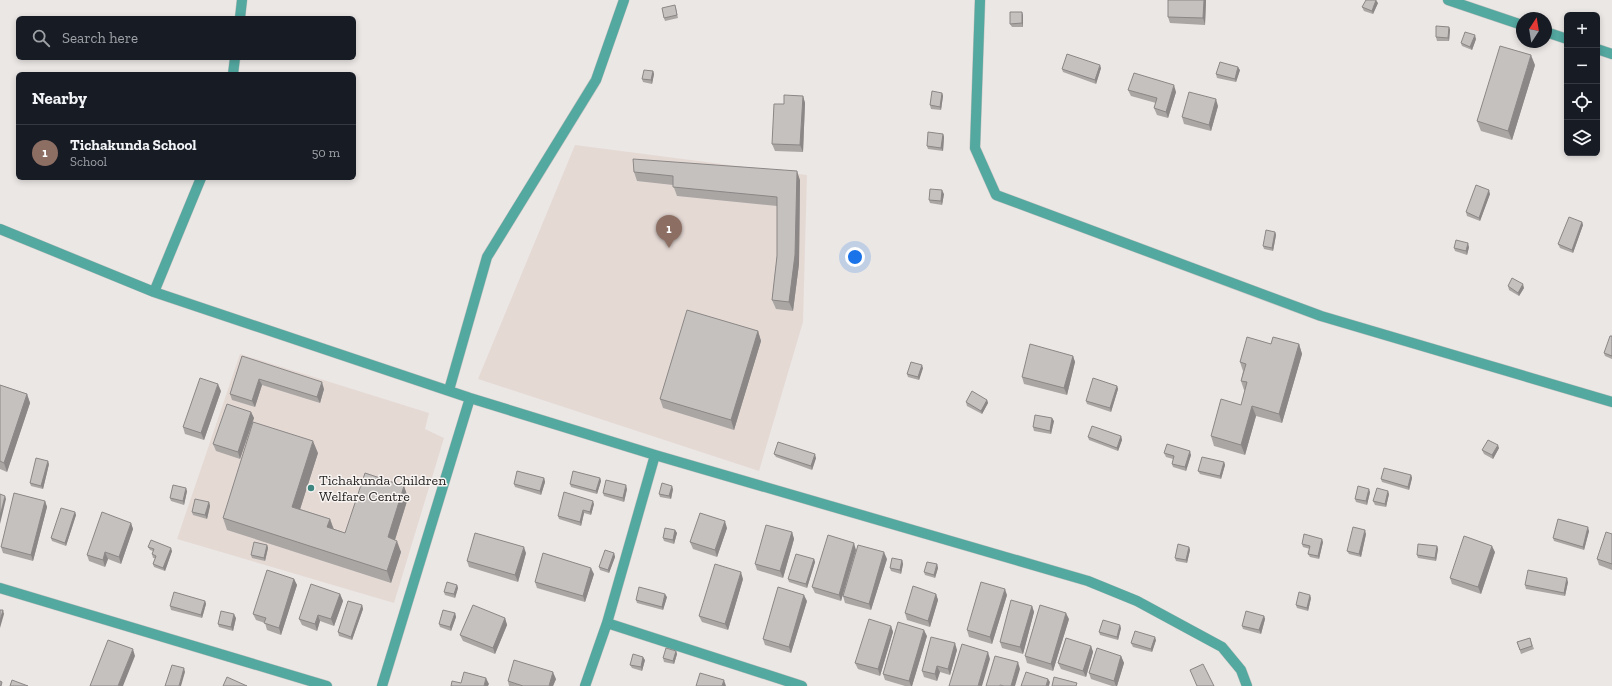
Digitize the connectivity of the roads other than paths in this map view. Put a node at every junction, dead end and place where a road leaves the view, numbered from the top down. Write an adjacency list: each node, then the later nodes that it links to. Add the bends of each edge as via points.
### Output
1 (242, 0): 5 (street)
2 (624, 0): 16 (street, via 596,80 487,257)
3 (980, 0): 18 (street, via 975,148 996,195 1321,316)
4 (1448, 0): 6 (street)
5 (240, 16)
6 (1516, 22)
7 (1552, 34): 8 (street)
8 (1564, 38)
9 (1600, 50): 10 (street)
10 (1612, 54)
11 (235, 60): 12 (street)
12 (233, 72)
13 (200, 180): 15 (street)
14 (0, 229): 15 (street)
15 (154, 292): 16 (street)
16 (449, 390): 17 (street)
17 (470, 398): 19 (street); 23 (street)
18 (1612, 402)
19 (655, 454): 21 (street); 26 (street, via 1088,581 1137,601 1222,647 1240,670)
20 (0, 588): 22 (street)
21 (607, 623): 24 (street); 25 (street)
22 (327, 686)
23 (382, 686)
24 (585, 686)
25 (802, 686)
26 (1247, 686)

